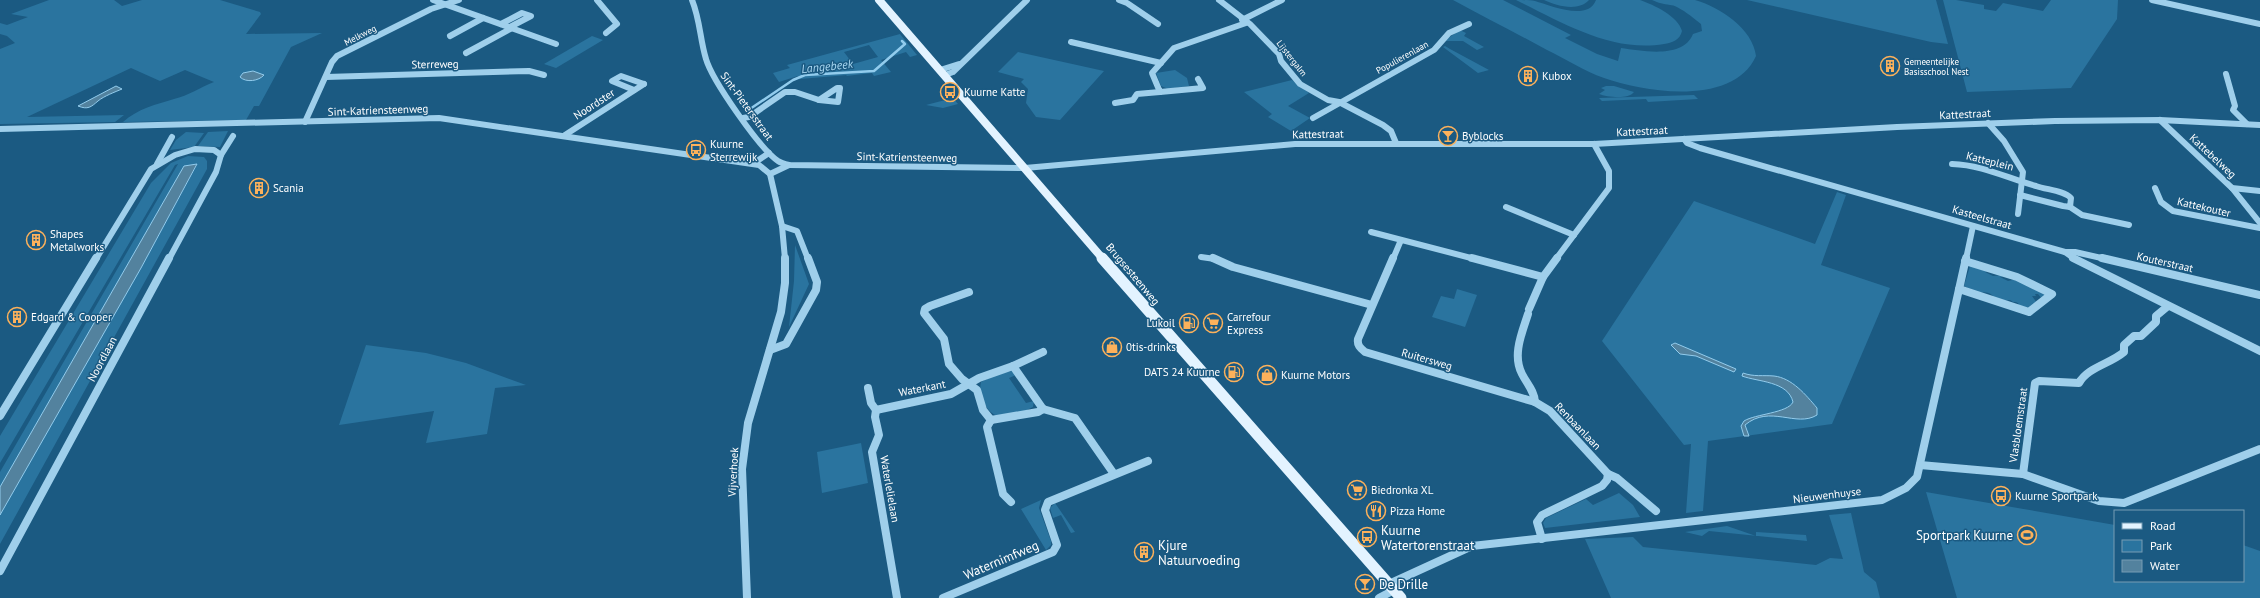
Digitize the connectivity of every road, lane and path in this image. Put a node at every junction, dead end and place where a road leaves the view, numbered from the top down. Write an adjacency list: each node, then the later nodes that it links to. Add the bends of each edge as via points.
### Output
1 (433, 0): 11 (street)
2 (459, 0): 11 (street, Melkweg)
3 (597, 0): 19 (street, via 616,24)
4 (692, 0): 37 (street, Sint-Pietersstraat, via 698,15 708,67)
5 (879, 0): 25 (main road, Brugsesteenweg)
6 (1027, 0): 25 (street, via 953,72)
7 (1119, 0): 15 (street)
8 (1219, 0): 13 (street, Lijstergalm)
9 (1282, 0): 13 (street)
10 (2152, 0): 17 (street)
11 (444, 4): 12 (street); 28 (street, Melkweg, via 337,56)
12 (484, 18): 14 (street); 20 (street)
13 (1244, 21): 24 (street, via 1174,48); 35 (street, Lijstergalm, via 1279,54 1281,61 1300,84 1328,100)
14 (500, 24): 18 (street); 18 (street, via 522,13 531,16)
15 (1158, 24)
16 (1469, 24): 35 (street, Populierenlaan, via 1449,33 1434,50)
17 (2260, 24)
18 (511, 28): 22 (street); 23 (street)
19 (606, 33)
20 (450, 36)
21 (1071, 42): 24 (street)
22 (556, 44)
23 (466, 53)
24 (1161, 64): 32 (street, via 1152,73)
25 (942, 72): 57 (main road, Brugsesteenweg)
26 (2226, 74): 42 (street, via 2236,106 2233,110)
27 (544, 75): 28 (street, Sterreweg, via 529,72)
28 (326, 77): 40 (street, Melkweg)
29 (1198, 79): 32 (street, via 1203,88)
30 (1135, 87): 33 (street)
31 (634, 90): 45 (street, Noordster)
32 (1160, 92): 33 (street)
33 (1137, 94): 36 (street, via 1133,100)
34 (819, 100): 37 (street, via 790,90 749,117)
35 (1339, 102): 38 (street); 49 (street, Lijstergalm, via 1383,125 1391,131)
36 (1116, 103)
37 (743, 118): 51 (street, Sint-Pietersstraat)
38 (1313, 118)
39 (2160, 120): 41 (street, Kattestraat); 42 (street, Kattestraat); 61 (street, Kattebelweg)
40 (305, 122): 44 (street, Sint-Katriensteenweg); 45 (street, Sint-Katriensteenweg, via 439,118)
41 (1988, 123): 48 (street, Kattestraat); 59 (street, Katteplein, via 2019,166)
42 (2247, 124): 43 (street, Kattestraat)
43 (2260, 125)
44 (0, 129)
45 (566, 135): 53 (street, Sint-Katriensteenweg)
46 (233, 136): 52 (street, Noordlaan)
47 (172, 137): 54 (street)
48 (1684, 139): 50 (street, Kattestraat); 70 (street, Kasteelstraat, via 1687,143 1700,148)
49 (1396, 143): 50 (street, Kattestraat); 57 (street, Kattestraat, via 1266,146)
50 (1594, 144): 73 (street, via 1612,177 1609,188)
51 (769, 154): 53 (street); 56 (street, Sint-Katriensteenweg)
52 (221, 156): 54 (street, via 211,150 193,150 172,155); 104 (street, Noordlaan, via 216,172)
53 (754, 163): 58 (street, Sint-Katriensteenweg, via 765,168)
54 (157, 164): 93 (street, via 147,174)
55 (1952, 164): 59 (street, Katteplein, via 1964,164)
56 (789, 165): 57 (street, Sint-Katriensteenweg); 58 (street, Sint-Katriensteenweg)
57 (1025, 168): 105 (main road, Brugsesteenweg, via 1131,293)
58 (770, 174): 69 (street, Vijverhoek)
59 (2022, 181): 63 (street, Katteplein); 65 (street, Katteplein, via 2068,194 2071,198)
60 (2155, 188): 71 (street, Kattekouter, via 2163,207 2258,230)
61 (2232, 188): 62 (street, Kattebelweg); 67 (street, Kattekouter)
62 (2260, 191)
63 (2020, 195): 65 (street); 66 (street, Katteplein)
64 (1506, 207): 73 (street)
65 (2070, 207): 68 (street, via 2082,215)
66 (2018, 214)
67 (2260, 223)
68 (2129, 225)
69 (782, 226): 84 (street, Vijverhoek, via 785,283 781,312); 84 (street, via 797,231 817,282 816,290 786,344)
70 (1973, 226): 75 (street, Kasteelstraat); 77 (street, Nieuwenhuyse)
71 (2260, 228)
72 (1371, 232): 74 (street)
73 (1574, 235): 78 (street)
74 (1401, 240): 78 (street); 82 (street, Ruitersweg)
75 (2065, 252): 81 (street, Kouterstraat, via 2075,252); 83 (street, Kasteelstraat, via 2072,258)
76 (1201, 257): 82 (street, via 1210,256 1233,267)
77 (1965, 261): 79 (street, Nieuwenhuyse); 79 (street, via 2017,277 2052,294 2029,312)
78 (1543, 277): 90 (street, via 1518,348 1522,374 1534,390)
79 (1959, 289): 97 (street, Nieuwenhuyse)
80 (969, 292): 88 (street, via 930,306 924,313 944,340 949,364)
81 (2260, 295)
82 (1372, 305): 90 (street, Ruitersweg, via 1358,339 1358,344 1365,352)
83 (2168, 306): 85 (street, Kasteelstraat); 100 (street, Vlasbloemstraat, via 2156,316 2156,322 2142,336 2134,336 2124,345 2124,352 2113,362 2085,373 2079,383 2035,383)
84 (770, 350): 106 (street, Vijverhoek, via 748,424 742,469)
85 (2260, 351)
86 (1042, 352): 87 (street, Waterkant)
87 (1013, 366): 88 (street, Waterkant); 91 (street)
88 (969, 383): 92 (street, Waterkant, via 951,394); 94 (street, via 977,390 983,410)
89 (868, 388): 92 (street, Waterlelielaan)
90 (1535, 402): 99 (street, Renbaanlaan, via 1550,411)
91 (1043, 409): 94 (street); 98 (street, via 1075,418)
92 (876, 410): 107 (street, Waterlelielaan, via 879,435 872,452)
93 (0, 416)
94 (991, 420): 101 (street, via 987,427 1003,494)
95 (2260, 449): 100 (street, via 2124,503 2099,501)
96 (1148, 461): 98 (street, Waternimfweg)
97 (1920, 466): 100 (street); 103 (street, Nieuwenhuyse, via 1912,484 1894,496 1882,500)
98 (1114, 474): 108 (street, Waternimfweg, via 1048,502 1045,510 1057,544 1054,552)
99 (1608, 474): 102 (street, Renbaanlaan, via 1617,478); 103 (street, via 1602,486 1542,515 1537,522)
100 (2023, 474)
101 (1011, 502)
102 (1656, 511)
103 (1542, 539): 105 (street, Nieuwenhuyse, via 1472,546)
104 (0, 571)
105 (1395, 590): 109 (street, Nieuwenhuyse)
106 (747, 598)
107 (897, 598)
108 (942, 598)
109 (1379, 598)

